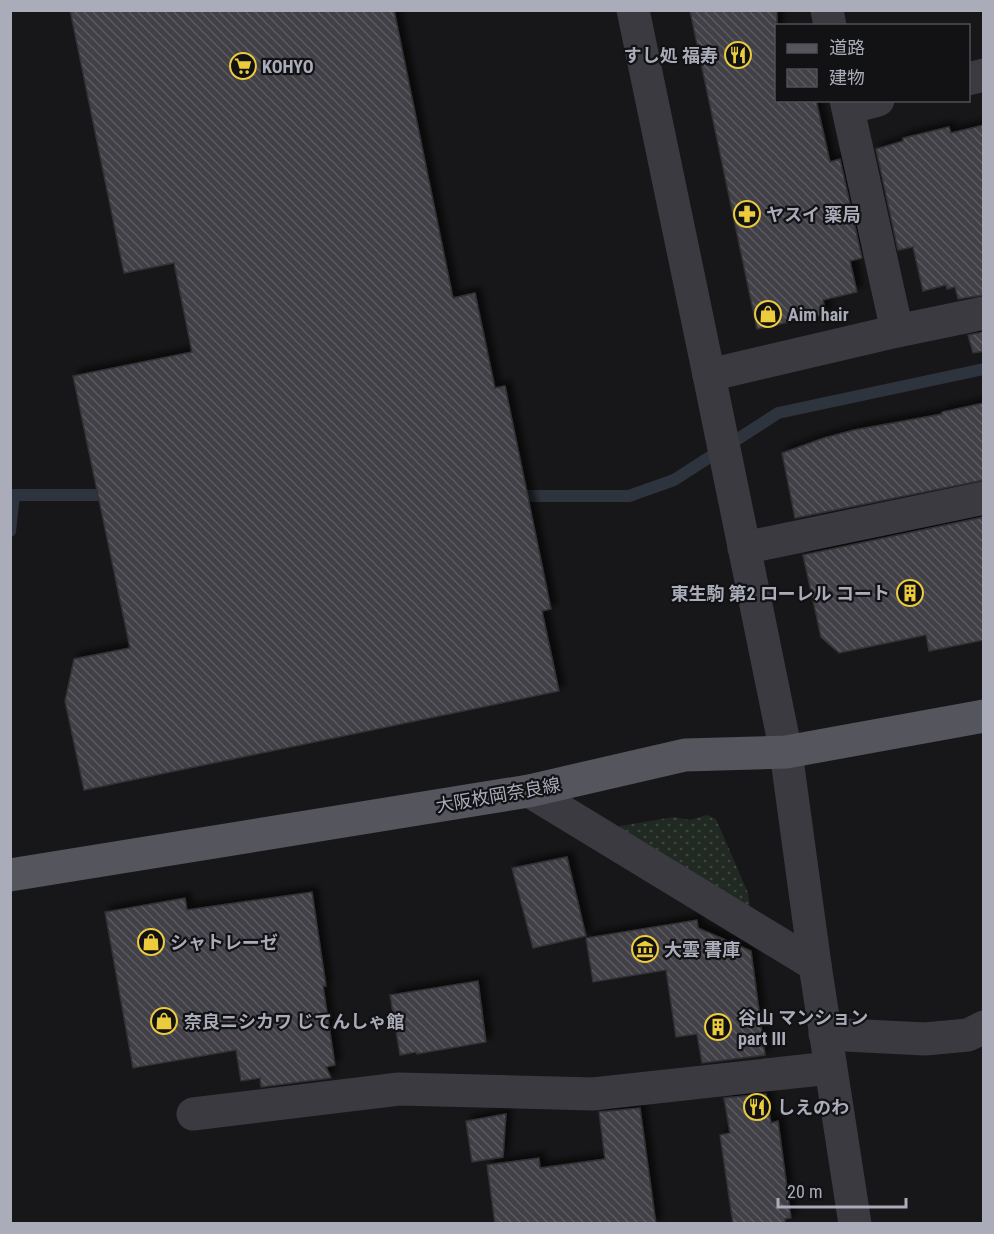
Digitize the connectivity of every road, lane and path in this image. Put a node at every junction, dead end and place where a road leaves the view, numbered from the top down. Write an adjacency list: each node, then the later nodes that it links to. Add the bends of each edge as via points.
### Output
1 (633, 10): 5 (street)
2 (857, 103): 4 (street)
3 (984, 313): 4 (street)
4 (897, 331): 5 (street)
5 (709, 375): 7 (street)
6 (984, 498): 7 (street)
7 (744, 548): 9 (street)
8 (984, 716): 9 (main road, 大阪枚岡奈良線)
9 (786, 752): 10 (main road, 大阪枚岡奈良線, via 685,755); 12 (street)
10 (529, 791): 11 (main road, 大阪枚岡奈良線); 12 (street)
11 (10, 875)
12 (815, 965): 14 (street)
13 (984, 1027): 14 (street, via 968,1035 925,1039)
14 (825, 1034): 15 (street)
15 (830, 1068): 16 (street, via 593,1094 399,1089); 17 (street)
16 (193, 1114)
17 (855, 1224)

